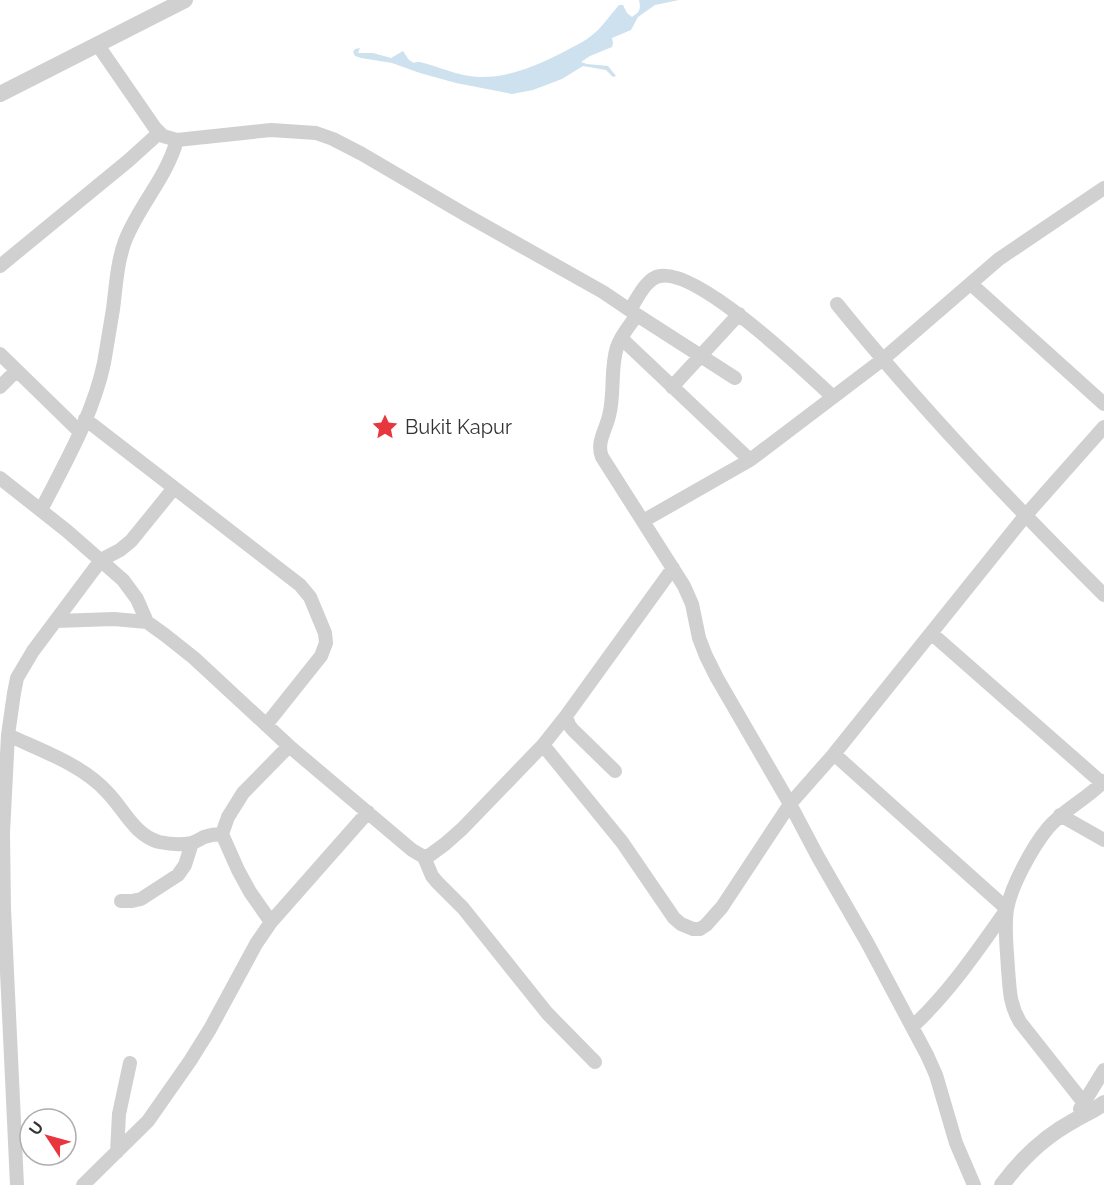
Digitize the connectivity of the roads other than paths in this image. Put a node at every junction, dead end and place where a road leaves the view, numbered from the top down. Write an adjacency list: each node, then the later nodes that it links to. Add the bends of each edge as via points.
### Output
1 (184, 0): 2 (street)
2 (98, 44): 3 (street); 4 (street)
3 (0, 94)
4 (159, 133): 5 (street); 7 (street)
5 (177, 140): 10 (street, via 271,130 325,136 603,292); 22 (street, via 166,170 125,241 103,365)
6 (1104, 188): 8 (street, via 1006,255)
7 (0, 266)
8 (971, 284): 15 (street); 21 (street)
9 (837, 304): 15 (street)
10 (633, 313): 11 (street, via 651,280 662,276 693,285); 12 (street); 14 (street)
11 (738, 314): 14 (street); 20 (street)
12 (621, 338): 19 (street); 29 (street, via 615,352 613,400 600,452)
13 (0, 354): 16 (street)
14 (700, 356): 17 (street); 19 (street)
15 (882, 360): 20 (street); 28 (street)
16 (15, 371): 18 (street); 22 (street)
17 (735, 378)
18 (0, 387)
19 (672, 387): 24 (street)
20 (833, 397): 24 (street)
21 (1104, 404)
22 (83, 426): 26 (street); 27 (street)
23 (1104, 427): 28 (street)
24 (750, 460): 29 (street)
25 (0, 478): 27 (street)
26 (174, 488): 30 (street, via 131,541); 37 (street, via 300,585 324,627 326,638 321,656)
27 (40, 510): 30 (street)
28 (1025, 516): 32 (street); 35 (street)
29 (643, 522): 31 (street)
30 (101, 561): 33 (street); 34 (street, via 132,590)
31 (673, 568): 36 (street); 44 (street, via 692,604 709,664)
32 (1104, 595)
33 (56, 621): 34 (street); 38 (street, via 17,678)
34 (147, 622): 37 (street, via 194,658)
35 (931, 633): 41 (street); 43 (street)
36 (566, 716): 39 (street); 42 (street, via 573,730)
37 (266, 725): 40 (street)
38 (8, 735): 49 (street, via 68,763 100,784 149,838); 62 (street, via 3,865)
39 (543, 745): 44 (street, via 622,842 674,918 693,929 706,925 722,907); 50 (street, via 462,829)
40 (289, 746): 45 (street); 47 (street, via 243,793)
41 (834, 754): 44 (street); 52 (street)
42 (615, 771)
43 (1103, 782): 46 (street)
44 (790, 804): 54 (street)
45 (368, 812): 50 (street); 53 (street)
46 (1060, 815): 48 (street); 52 (street, via 1024,867)
47 (222, 834): 49 (street); 53 (street, via 250,892)
48 (1104, 840)
49 (192, 843): 51 (street, via 178,875 141,899)
50 (424, 857): 55 (street, via 432,876 463,908 547,1013)
51 (122, 901)
52 (1007, 909): 54 (street, via 964,970); 58 (street, via 1005,932 1012,1008)
53 (271, 922): 61 (street, via 190,1061 148,1121)
54 (912, 1028): 64 (street, via 936,1075 956,1143)
55 (594, 1062)
56 (130, 1063): 61 (street, via 119,1114)
57 (1104, 1070): 58 (street)
58 (1084, 1103): 60 (street)
59 (1104, 1103): 60 (street)
60 (1074, 1120): 65 (street, via 1038,1146)
61 (117, 1152): 63 (street)
62 (17, 1185)
63 (83, 1185)
64 (974, 1185)
65 (1002, 1185)

